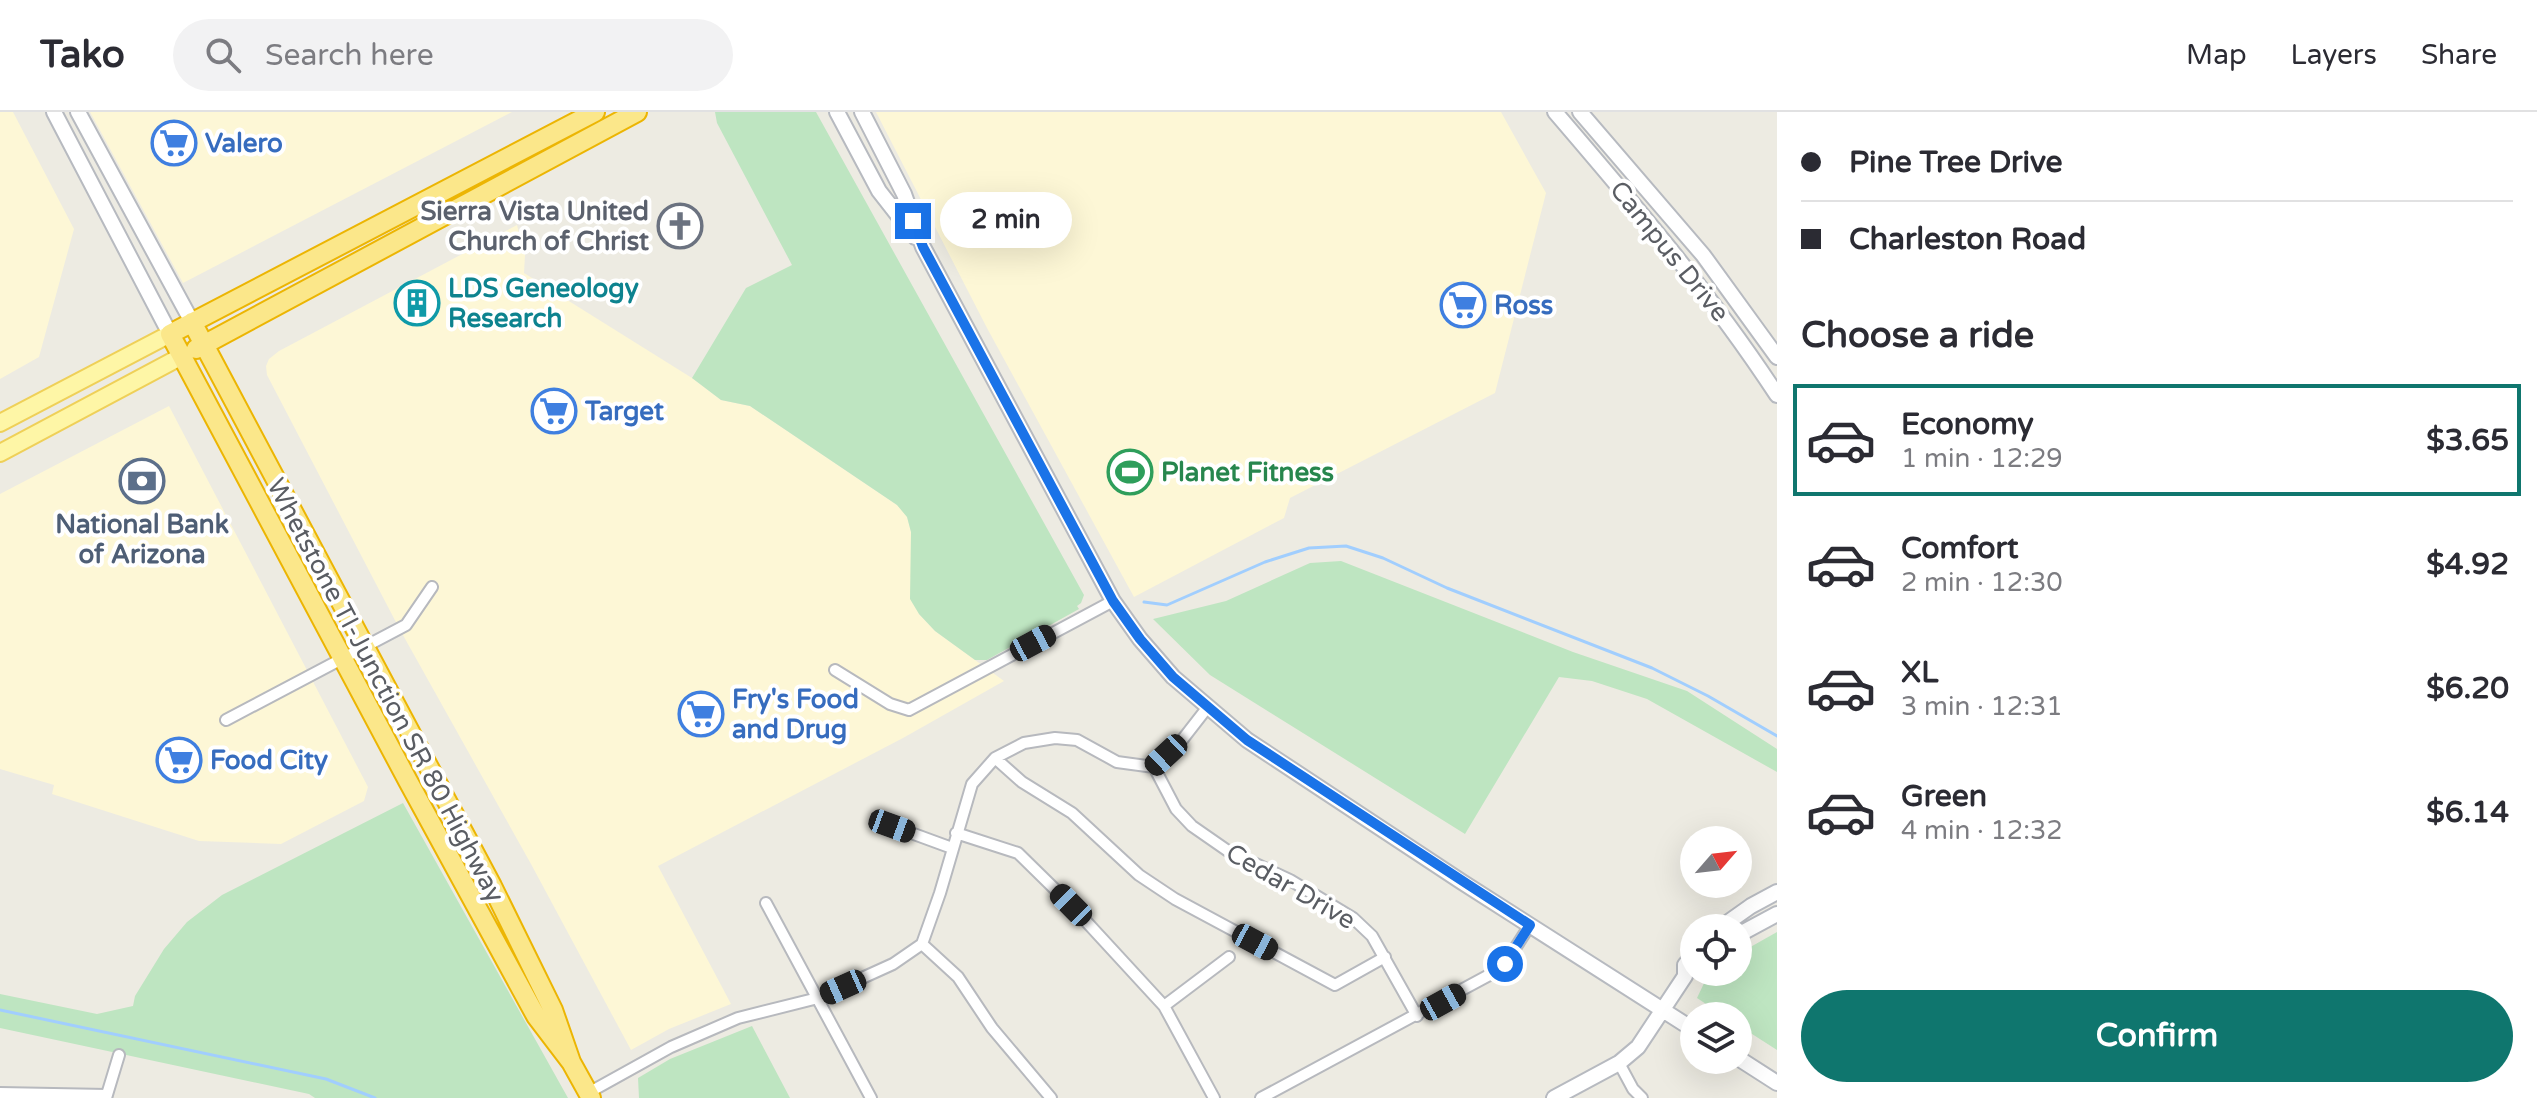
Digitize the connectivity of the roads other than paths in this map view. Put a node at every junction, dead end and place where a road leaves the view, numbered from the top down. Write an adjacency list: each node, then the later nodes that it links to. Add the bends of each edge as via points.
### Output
1 (54, 112): 11 (main road)
2 (78, 112): 10 (main road)
3 (595, 112): 10 (highway)
4 (637, 112): 12 (highway)
5 (837, 112): 9 (main road, via 879,191)
6 (862, 112): 9 (main road, via 904,194)
7 (1555, 112): 15 (main road, Campus Drive, via 1682,262)
8 (1580, 112): 14 (main road, Campus Drive, via 1703,255)
9 (923, 247): 19 (main road)
10 (192, 322): 11 (highway); 12 (highway, Whetstone TI-Junction SR 80 Highway)
11 (170, 334): 13 (highway, Whetstone TI-Junction SR 80 Highway); 16 (main road)
12 (205, 345): 13 (highway); 20 (highway, Whetstone TI-Junction SR 80 Highway)
13 (182, 356): 17 (main road); 21 (highway, Whetstone TI-Junction SR 80 Highway)
14 (1777, 357)
15 (1777, 395)
16 (0, 423)
17 (0, 453)
18 (432, 587): 20 (street, via 406,625)
19 (1113, 601): 22 (street, via 909,710); 23 (main road, via 1173,677)
20 (364, 647): 21 (street); 46 (highway, Whetstone TI-Junction SR 80 Highway, via 492,886 553,1010)
21 (342, 658): 24 (street); 46 (highway, Whetstone TI-Junction SR 80 Highway, via 536,1016)
22 (835, 670)
23 (1207, 708): 26 (street); 34 (main road, via 1305,779)
24 (226, 720)
25 (995, 758): 26 (street, via 1024,743 1055,738 1077,740 1117,762); 28 (street, via 972,784); 38 (street, via 1072,813 1139,875 1335,985)
26 (1154, 767): 38 (street, Cedar Drive, via 1176,809 1192,826 1353,918)
27 (892, 826): 29 (street)
28 (956, 833): 29 (street); 41 (street, via 1018,853)
29 (952, 848): 36 (street)
30 (1777, 892): 32 (main road)
31 (766, 903): 40 (street)
32 (1740, 914)
33 (1777, 914): 35 (main road)
34 (1530, 925): 42 (main road); 43 (street, via 1505,964)
35 (1752, 927)
36 (922, 944): 40 (street, via 893,964); 54 (street, via 958,977 992,1028)
37 (1229, 957): 41 (street)
38 (1385, 957): 43 (street, Cedar Drive)
39 (1681, 986): 42 (main road)
40 (818, 998): 51 (street, via 730,1021 671,1047); 53 (street)
41 (1164, 1006): 55 (street)
42 (1663, 1009): 44 (main road); 47 (main road, via 1638,1047)
43 (1417, 1016): 56 (street)
44 (1680, 1021)
45 (119, 1055): 52 (street)
46 (571, 1062): 51 (highway, Whetstone TI-Junction SR 80 Highway)
47 (1619, 1063): 57 (main road); 58 (street)
48 (1752, 1067): 49 (main road)
49 (1777, 1083)
50 (0, 1093): 52 (street)
51 (589, 1095)
52 (106, 1096)
53 (871, 1098)
54 (1051, 1098)
55 (1214, 1098)
56 (1261, 1098)
57 (1554, 1098)
58 (1642, 1098)

